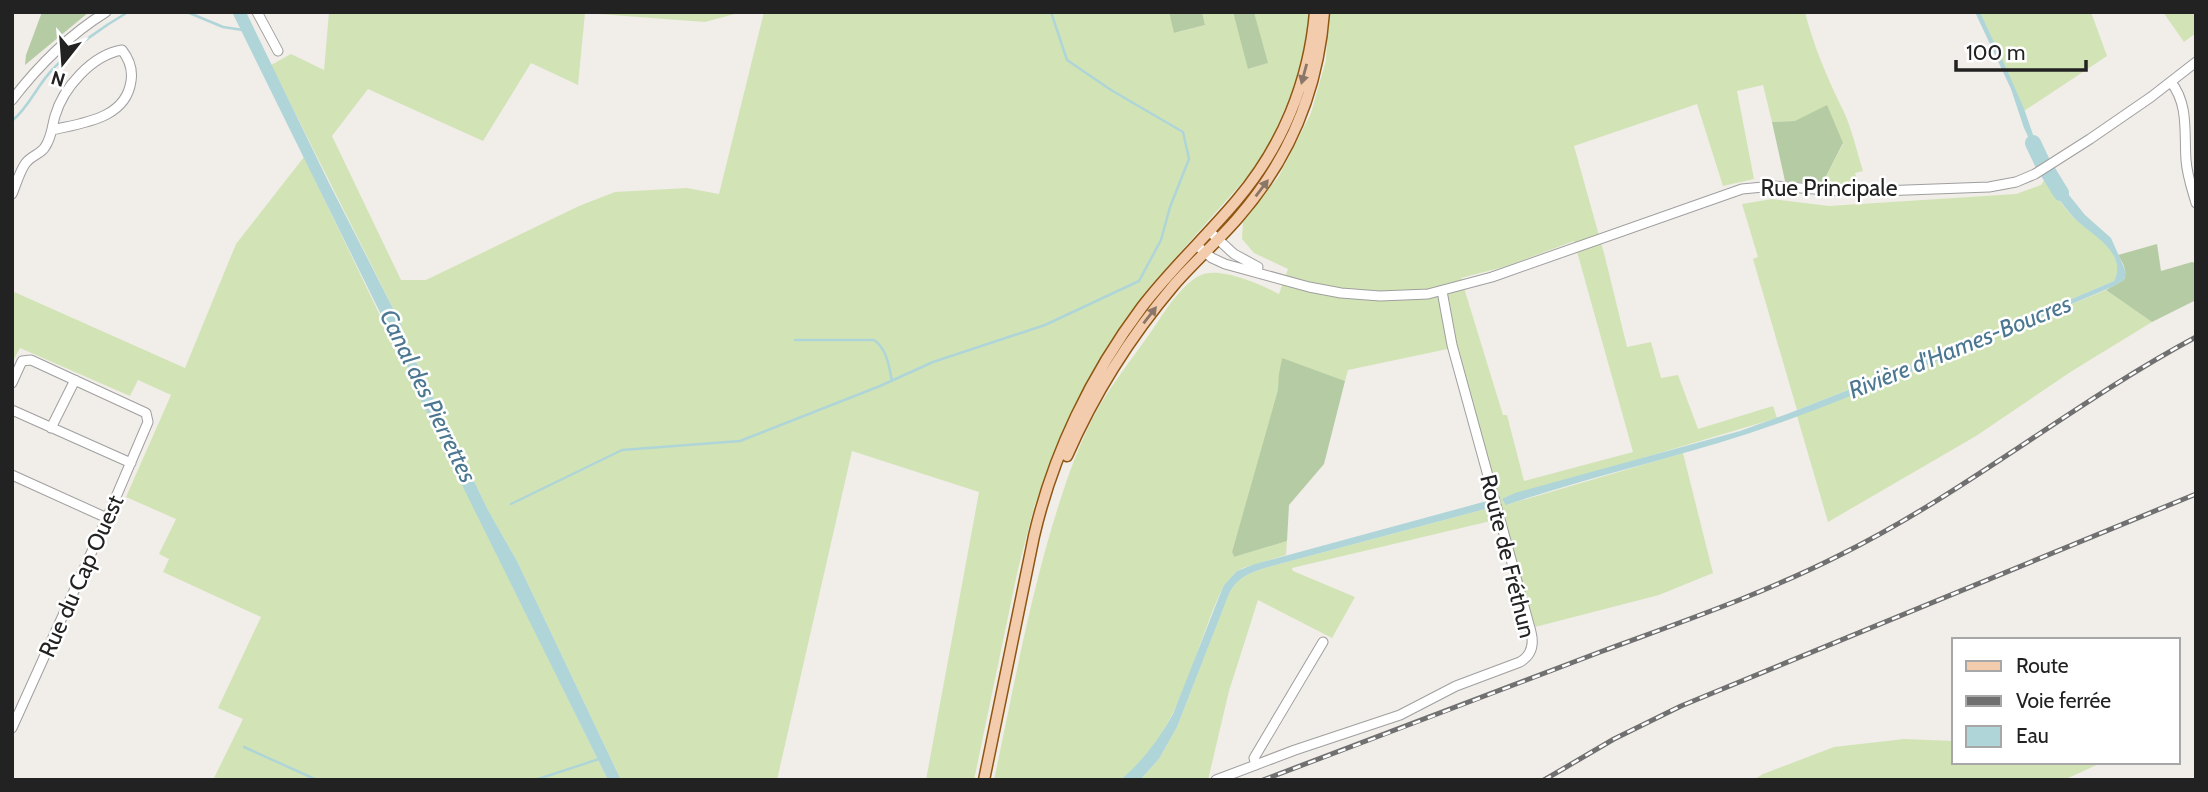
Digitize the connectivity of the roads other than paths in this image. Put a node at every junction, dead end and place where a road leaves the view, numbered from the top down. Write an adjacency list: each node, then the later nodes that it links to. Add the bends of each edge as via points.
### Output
1 (106, 12): 8 (street, via 56,51)
2 (257, 12): 5 (street)
3 (1315, 12): 12 (main road, one-way to 12, via 1302,81 1281,133 1255,177)
4 (1325, 12): 13 (main road, one-way to 4, via 1263,187 1290,143 1312,85)
5 (278, 51)
6 (2196, 62): 7 (street, Rue Principale)
7 (2171, 82): 11 (street, via 2182,103 2187,169); 16 (street, Rue Principale, via 2052,164 2011,184 1839,192 1773,186 1742,189)
8 (12, 100)
9 (52, 130): 9 (street, via 64,93 78,75 122,50 132,74 130,92 121,104 105,116); 10 (street, via 44,149 24,165)
10 (12, 194)
11 (2196, 203)
12 (1209, 231): 13 (street); 14 (main road)
13 (1218, 240): 14 (main road); 15 (street, via 1248,263)
14 (1200, 248): 15 (street, via 1225,264); 27 (main road, via 1142,308 1119,340 1065,441 1034,536)
15 (1288, 280): 16 (street, Rue Principale, via 1364,296)
16 (1442, 291): 26 (street, Route de Fréthun, via 1532,649 1524,660 1456,686 1406,712)
17 (75, 380): 18 (street, via 31,360 22,361); 20 (street); 21 (street, Rue du Cap Ouest, via 146,413 148,422)
18 (12, 383)
19 (12, 410): 20 (street)
20 (51, 428): 21 (street)
21 (131, 463): 23 (street, Rue du Cap Ouest)
22 (12, 475): 23 (street)
23 (107, 518): 25 (street, Rue du Cap Ouest)
24 (1322, 642): 26 (street, via 1254,758)
25 (12, 728)
26 (1256, 765): 28 (street, Route de Fréthun)
27 (985, 780)
28 (1216, 780)

